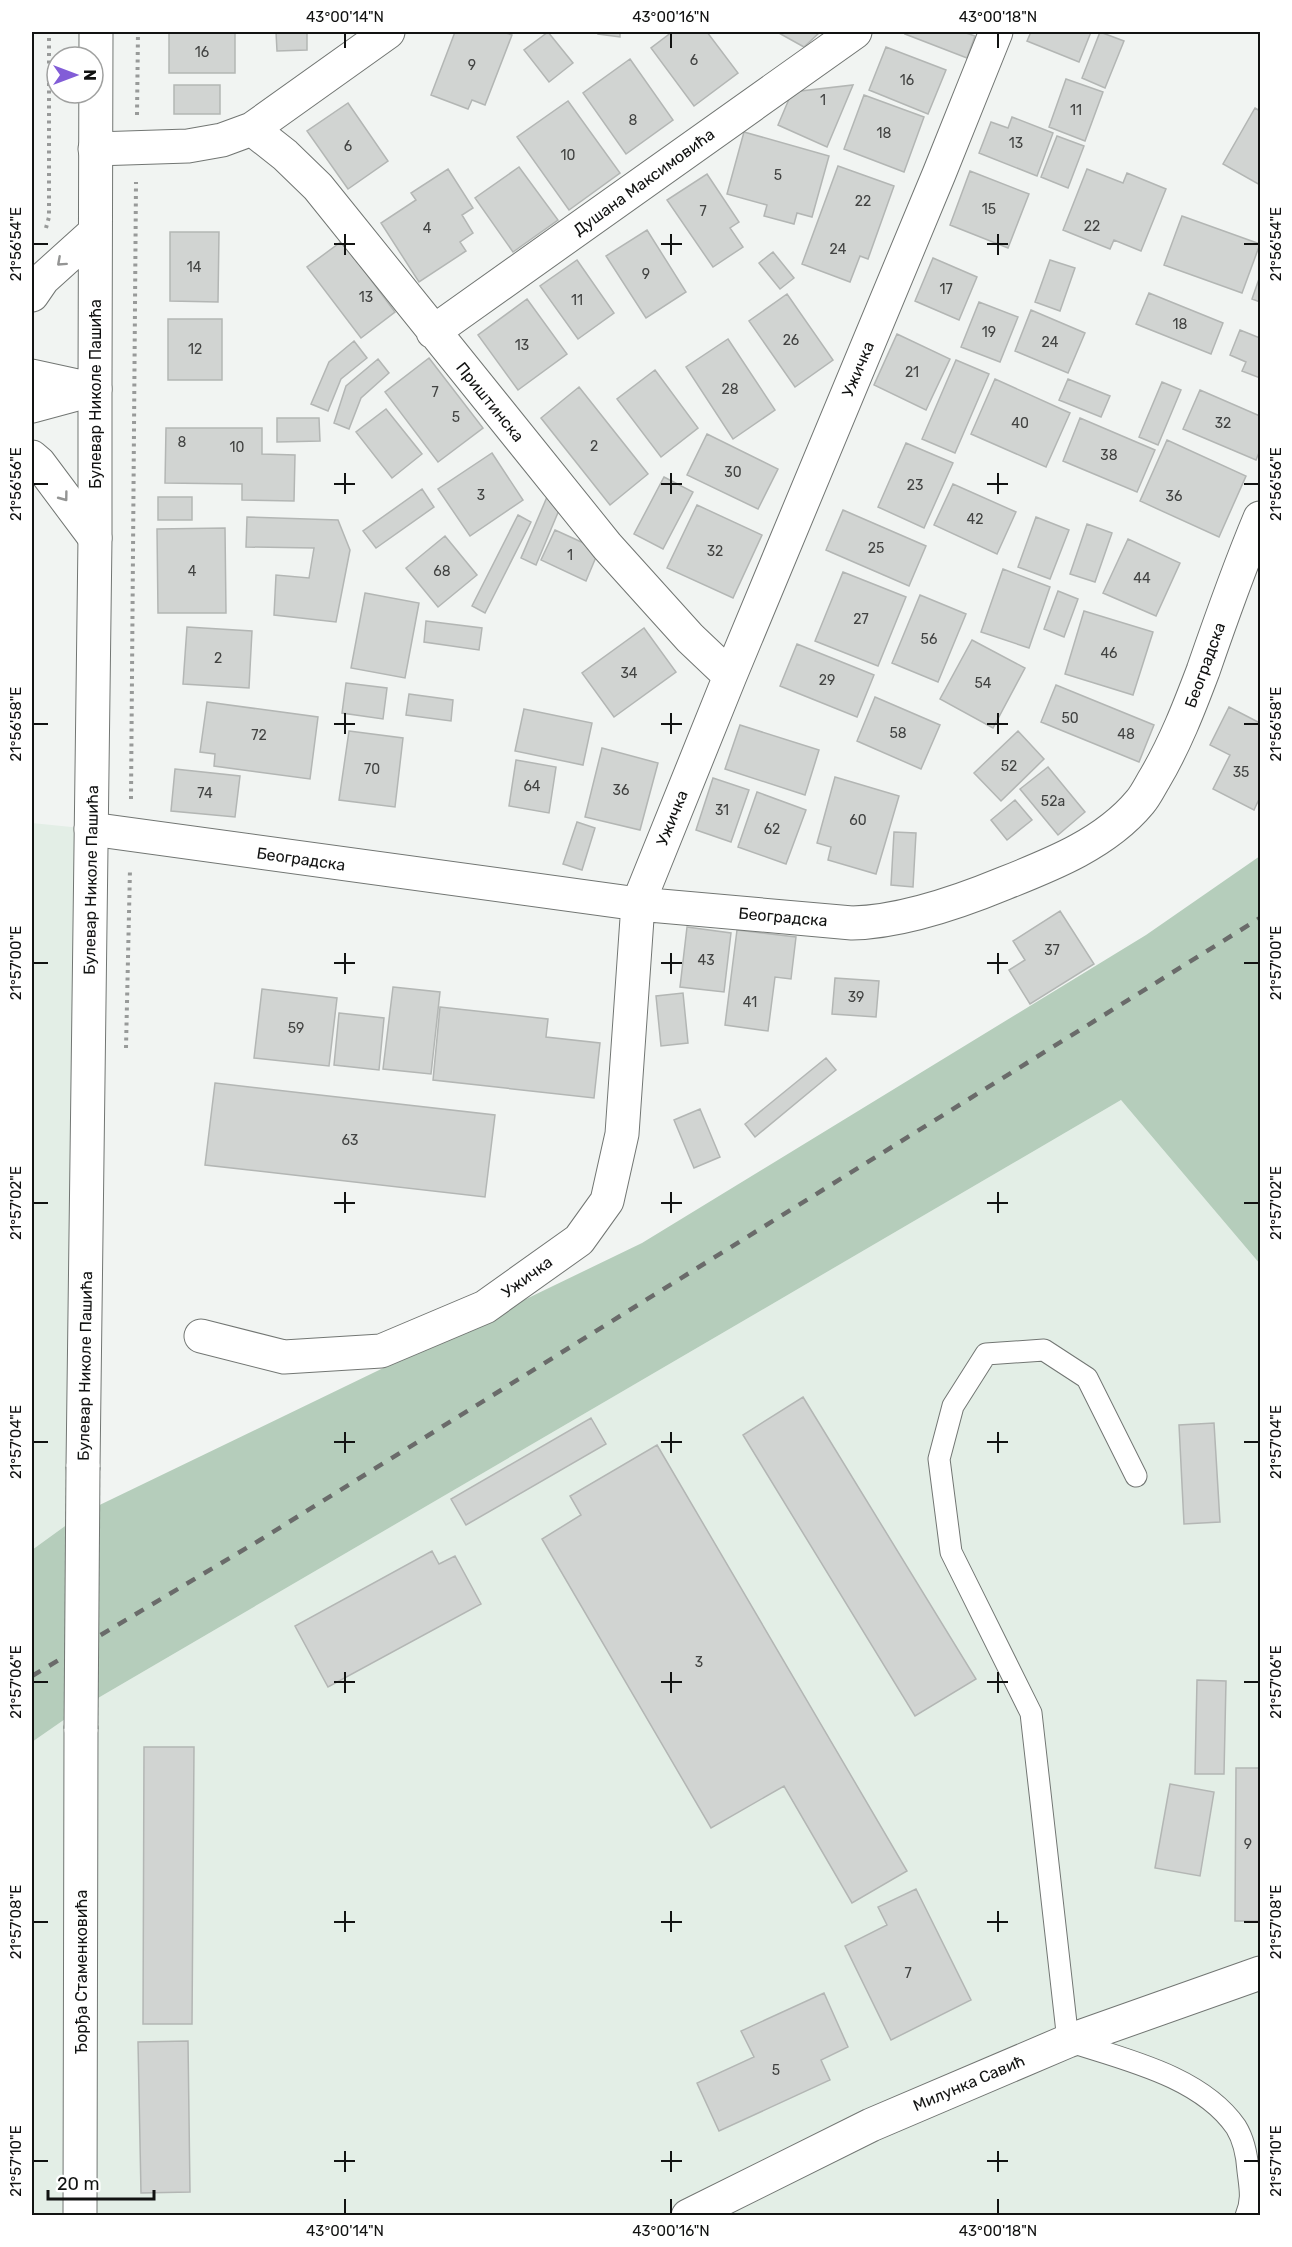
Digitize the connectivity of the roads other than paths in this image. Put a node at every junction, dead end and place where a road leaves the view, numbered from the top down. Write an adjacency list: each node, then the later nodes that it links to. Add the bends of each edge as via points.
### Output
1 (96, 32): 6 (street, Булевар Николе Пашића)
2 (388, 32): 5 (street)
3 (855, 32): 9 (street, Душана Максимовића)
4 (996, 32): 16 (street, Ужичка)
5 (252, 129): 6 (street, via 188,146); 9 (street, Приштинска, via 318,187)
6 (95, 149): 7 (street, Булевар Николе Пашића)
7 (94, 232): 8 (street, one-way to 8, via 43,279); 11 (street, Булевар Николе Пашића)
8 (32, 295)
9 (434, 332): 16 (street, Приштинска, via 607,546)
10 (32, 376): 11 (street)
11 (95, 389): 12 (street); 15 (street, Булевар Николе Пашића)
12 (32, 406)
13 (32, 457): 15 (street, one-way to 15)
14 (1260, 518): 18 (street, Београдска, via 1186,717 1165,761 1141,801 1098,838 1056,863 990,889 879,923 852,924)
15 (95, 538): 17 (street, Булевар Николе Пашића)
16 (730, 676): 18 (street, Ужичка)
17 (91, 830): 18 (street, Београдска); 21 (street, Булевар Николе Пашића, bridge)
18 (638, 904): 19 (street, Ужичка, via 622,1134 607,1201 579,1240 485,1307 381,1351 284,1357)
19 (201, 1336)
20 (1136, 1476): 23 (lane, via 1088,1378 1044,1350 986,1354 953,1406 939,1459 951,1552 1031,1713)
21 (81, 1729): 24 (street, Ђорђа Стаменковића)
22 (1260, 1973): 23 (street, Милунка Савић)
23 (1068, 2041): 25 (street, Милунка Савић, via 871,2125); 26 (lane, via 1159,2071 1210,2099 1236,2128 1246,2152 1251,2202)
24 (80, 2216)
25 (688, 2216)
26 (1246, 2216)

